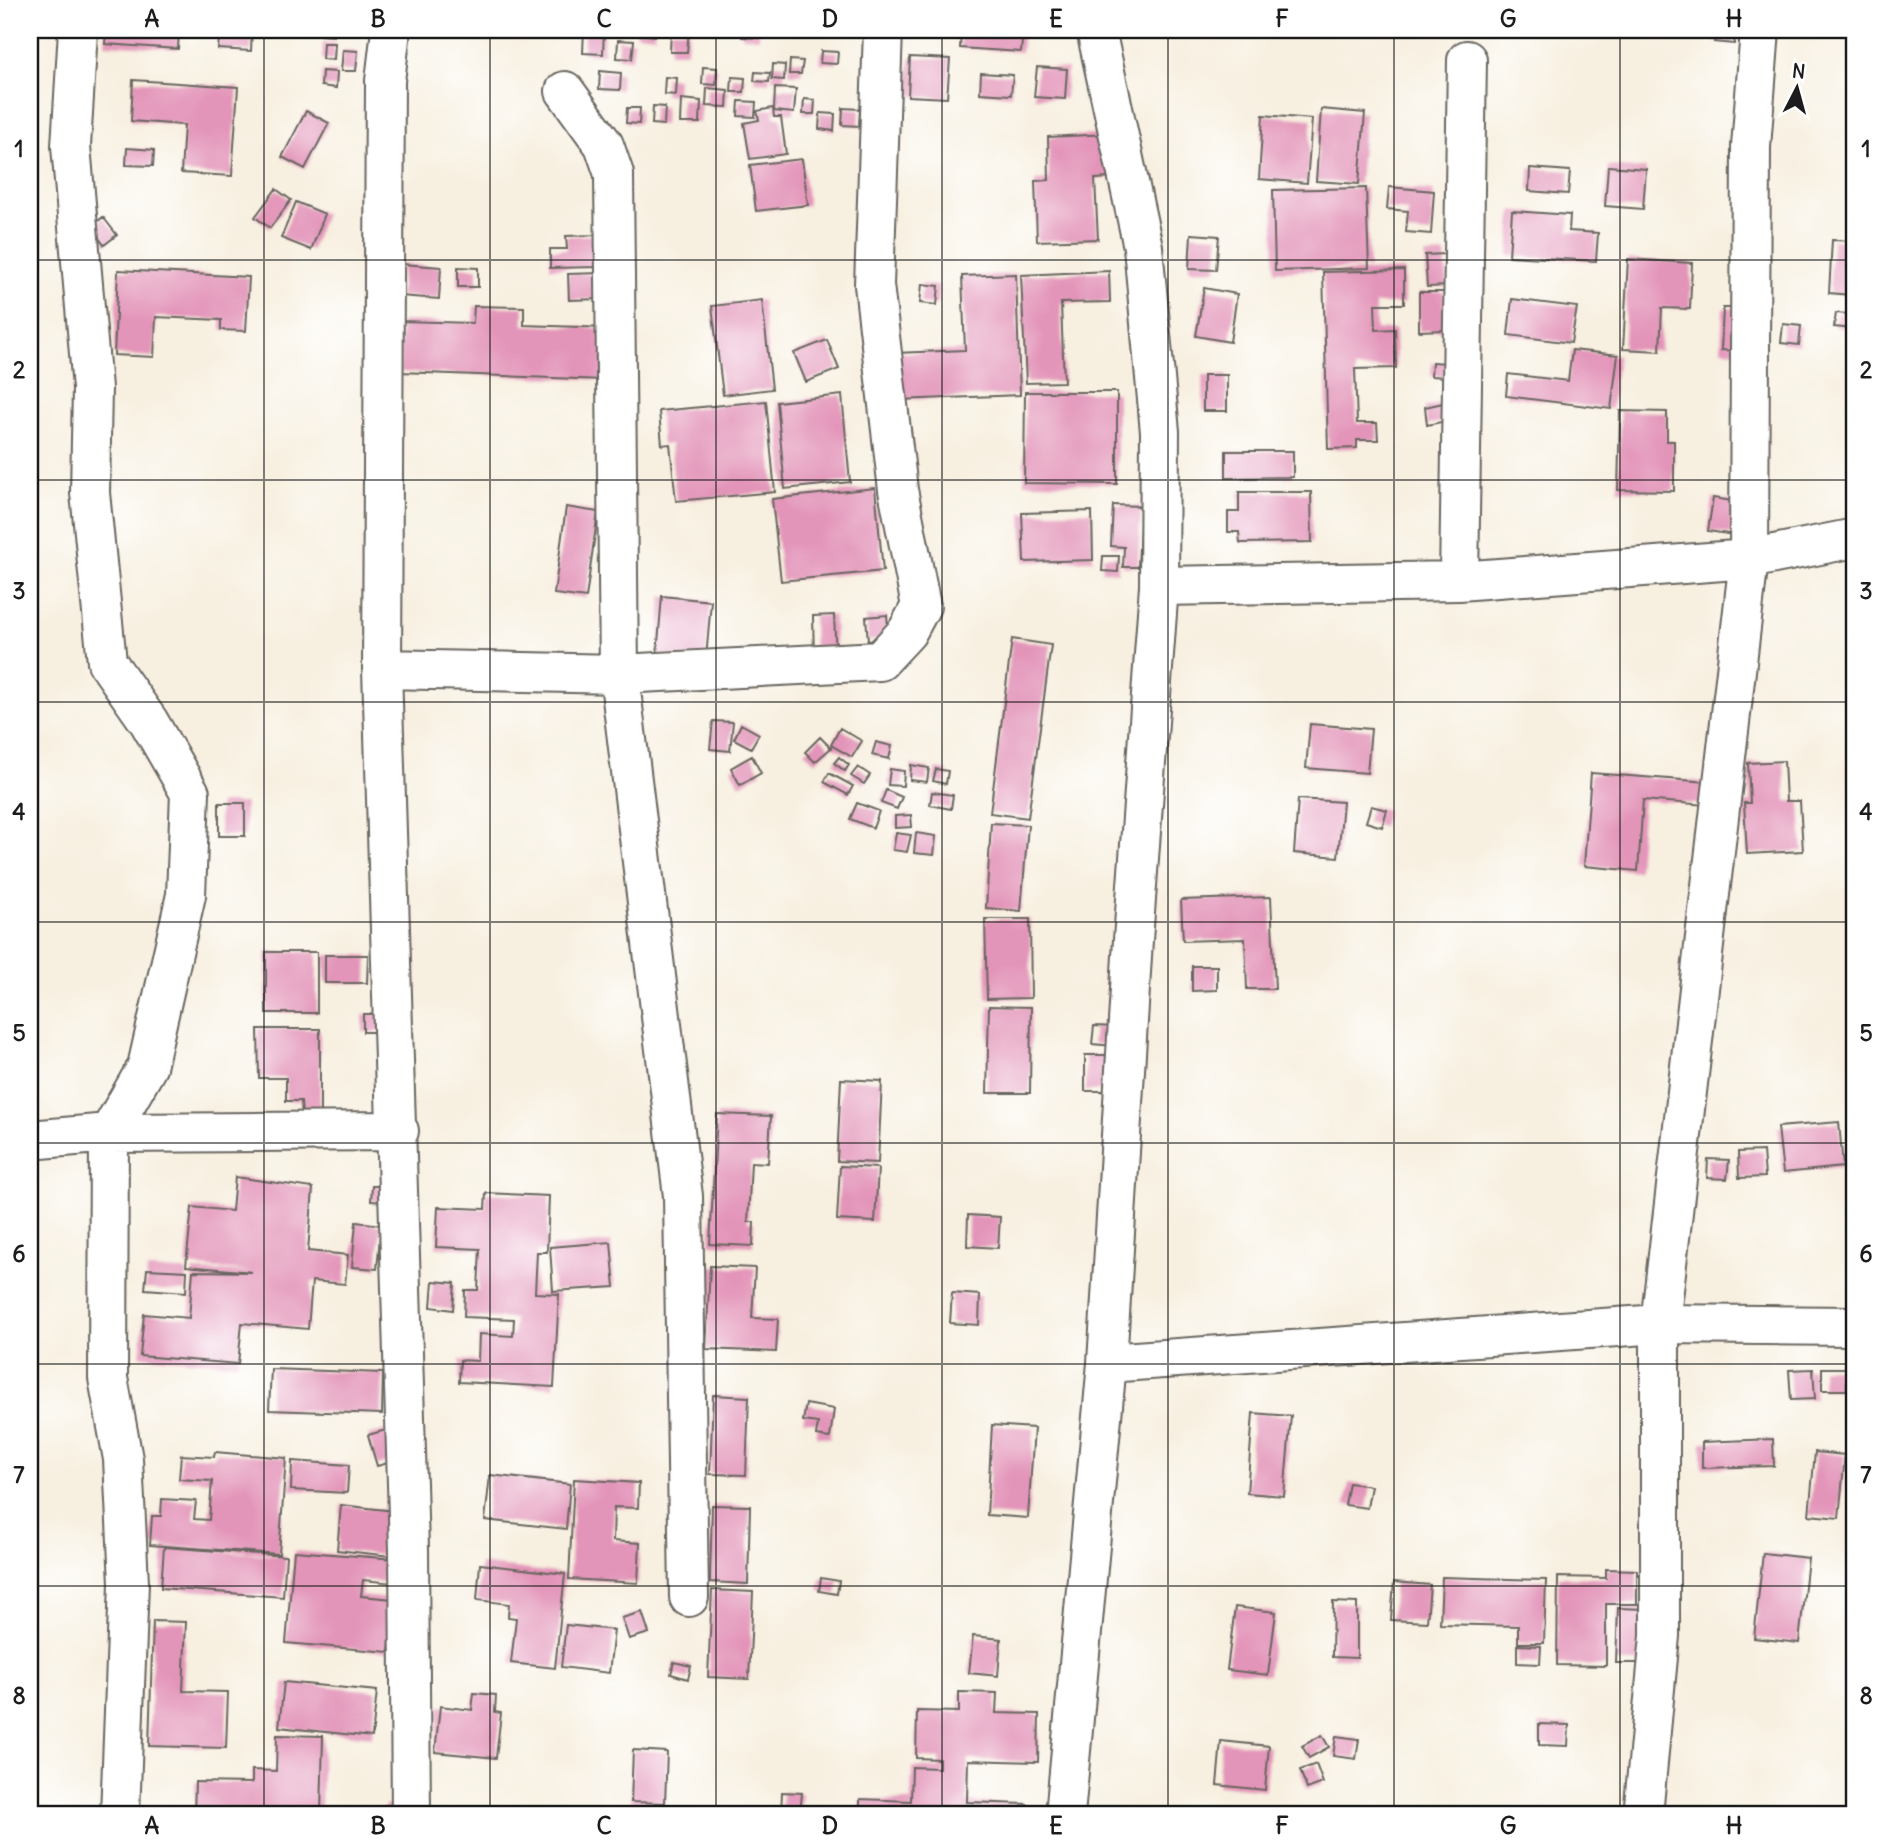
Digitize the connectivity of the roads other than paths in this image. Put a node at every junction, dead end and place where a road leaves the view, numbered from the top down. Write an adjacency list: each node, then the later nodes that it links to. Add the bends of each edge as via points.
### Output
1 (78, 30): 15 (street, via 71,146 92,388 90,493 107,662 190,793 186,895 147,1068)
2 (391, 30): 12 (street, via 385,81)
3 (883, 30): 13 (street, via 874,285 898,490 921,607 907,632 880,660)
4 (1096, 30): 11 (street, via 1143,247 1160,432)
5 (1760, 30): 9 (street, via 1751,147)
6 (1466, 60): 10 (street)
7 (565, 91): 13 (street, via 604,145 614,174)
8 (1855, 538): 9 (street)
9 (1749, 559): 10 (street); 17 (street)
10 (1459, 581): 11 (street)
11 (1159, 586): 19 (street)
12 (382, 669): 13 (street); 14 (street)
13 (619, 674): 20 (street, via 683,1196)
14 (399, 1131): 15 (street); 22 (street, via 410,1549)
15 (109, 1133): 16 (street); 21 (street, via 108,1378 123,1459 129,1583)
16 (30, 1140)
17 (1660, 1324): 18 (street); 19 (street); 24 (street, via 1660,1636)
18 (1855, 1326)
19 (1107, 1363): 23 (street)
20 (689, 1597)
21 (120, 1815)
22 (411, 1815)
23 (1065, 1815)
24 (1643, 1815)

